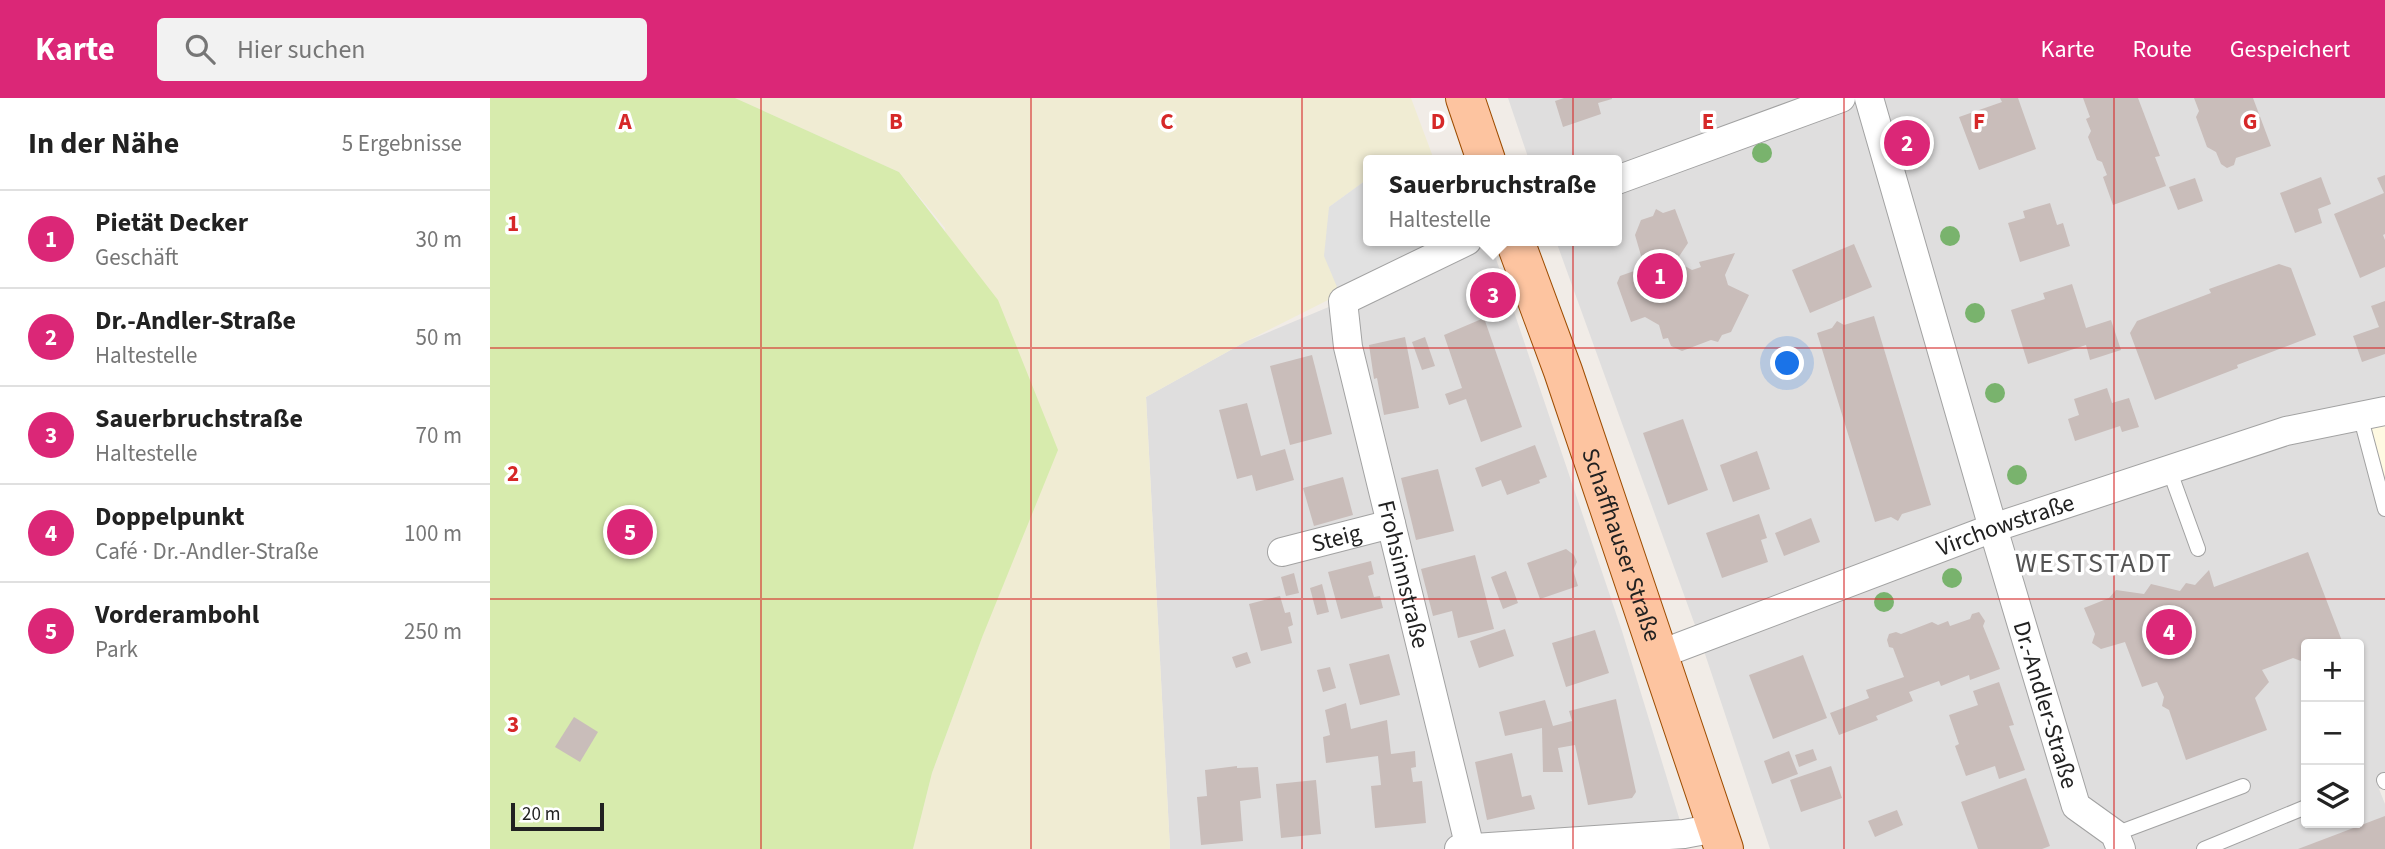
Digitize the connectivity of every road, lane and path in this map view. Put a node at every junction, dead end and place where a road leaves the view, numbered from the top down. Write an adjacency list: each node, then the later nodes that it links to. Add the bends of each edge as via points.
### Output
1 (1465, 98): 4 (main road)
2 (1841, 98): 5 (street)
3 (1869, 98): 12 (street, Dr.-Andler-Straße)
4 (1484, 155)
5 (1622, 178)
6 (1456, 246): 11 (street, Frohsinnstraße, via 1343,301 1348,347)
7 (1517, 246): 15 (main road, Schaffhauser Straße)
8 (2372, 413): 9 (street, Virchowstraße, via 2286,430); 10 (lane, Virchowstraße)
9 (2169, 469): 12 (street, Virchowstraße); 13 (lane)
10 (2385, 509)
11 (1391, 524): 14 (street, Steig); 20 (street, Frohsinnstraße)
12 (1993, 528): 15 (street, Virchowstraße); 19 (street, Dr.-Andler-Straße, via 2076,806)
13 (2198, 549)
14 (1282, 552)
15 (1658, 655): 18 (main road, Schaffhauser Straße)
16 (2243, 786): 19 (lane)
17 (2301, 809): 21 (lane)
18 (1720, 839): 20 (street, via 1684,834)
19 (2118, 842)
20 (1466, 849)
21 (2203, 849)

